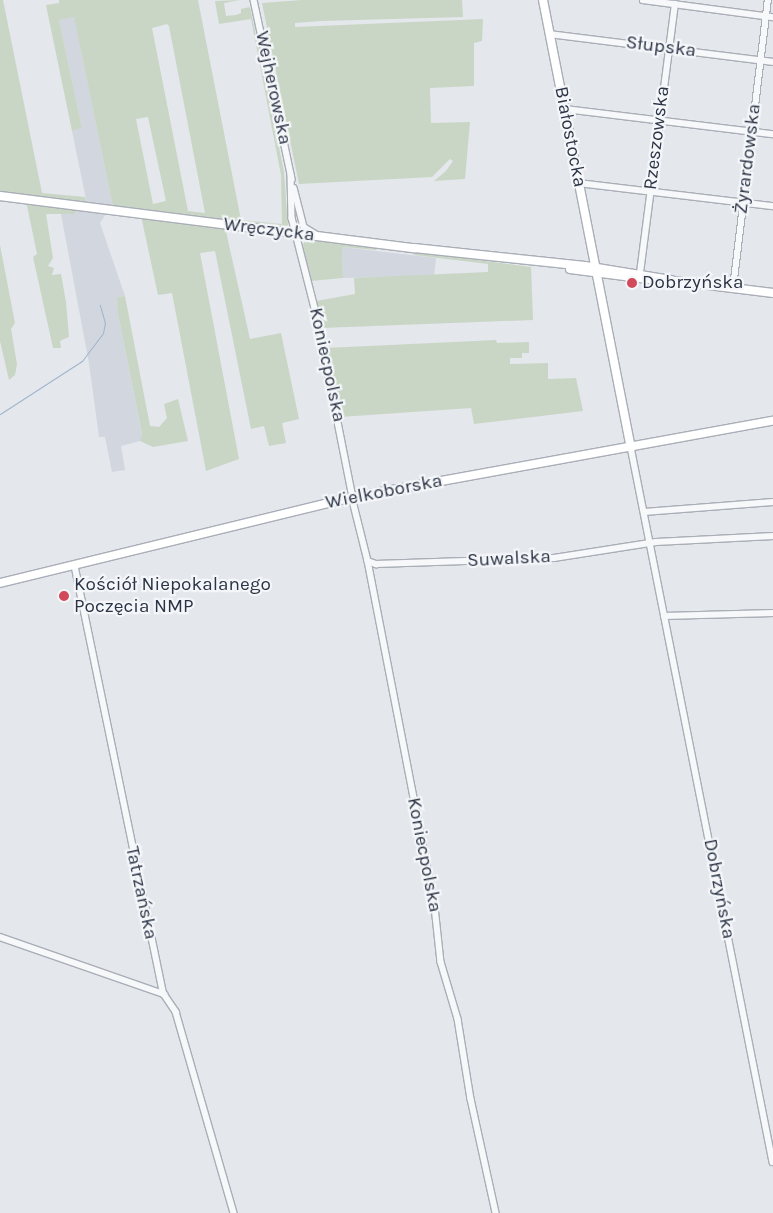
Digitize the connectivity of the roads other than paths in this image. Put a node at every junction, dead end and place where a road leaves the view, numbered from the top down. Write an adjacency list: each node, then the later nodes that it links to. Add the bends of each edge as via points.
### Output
1 (254, 0): 15 (street, Wejherowska)
2 (543, 0): 7 (street, Białostocka)
3 (643, 0): 5 (street)
4 (768, 0): 6 (street, Żyrardowska)
5 (675, 4): 6 (street); 8 (street, Rzeszowska)
6 (770, 16): 9 (street, Żyrardowska)
7 (549, 34): 8 (street, Słupska); 11 (street, Białostocka)
8 (668, 48): 9 (street, Słupska); 12 (street, Rzeszowska)
9 (760, 61): 10 (street, Słupska); 13 (street, Żyrardowska)
10 (773, 62)
11 (565, 110): 12 (street); 16 (street, Białostocka)
12 (660, 120): 13 (street); 17 (street, Rzeszowska)
13 (752, 131): 14 (street); 19 (street, Żyrardowska)
14 (773, 134)
15 (291, 175): 21 (street, Wejherowska); 22 (street, Wejherowska)
16 (579, 183): 17 (street); 26 (street, Białostocka)
17 (651, 192): 19 (street); 27 (street, Rzeszowska)
18 (0, 196): 23 (street, Wręczycka)
19 (743, 203): 20 (street); 30 (street, Żyrardowska)
20 (773, 206)
21 (292, 218): 23 (street, via 289,226); 24 (street, Wejherowska)
22 (301, 219): 24 (street); 25 (street, via 306,229)
23 (278, 231): 24 (street, Wręczycka)
24 (298, 234): 25 (street, Wręczycka); 35 (street, Koniecpolska)
25 (318, 236): 26 (street, Wręczycka)
26 (600, 270): 27 (street, Wręczycka); 28 (street, Wręczycka); 31 (street, Dobrzyńska)
27 (640, 273): 29 (street, Wręczycka)
28 (619, 276): 29 (street, Wręczycka); 31 (street, via 608,280)
29 (671, 280): 30 (street, Wręczycka)
30 (733, 288): 32 (street, Wręczycka)
31 (602, 292): 34 (street, Dobrzyńska)
32 (773, 294)
33 (773, 421): 34 (street, Wielkoborska)
34 (631, 447): 35 (street, Wielkoborska); 37 (street, Dobrzyńska)
35 (352, 497): 40 (street, Koniecpolska); 41 (street, Wielkoborska)
36 (773, 502): 37 (street)
37 (644, 512): 39 (street, Dobrzyńska)
38 (773, 536): 39 (street, Suwalska)
39 (650, 544): 40 (street, Suwalska, via 554,558 376,564); 44 (street, Dobrzyńska)
40 (368, 561): 49 (street, Koniecpolska, via 435,907 441,962 458,1018 471,1099)
41 (75, 566): 42 (street, Wielkoborska); 46 (street, Tatrzańska)
42 (0, 583)
43 (773, 613): 44 (street)
44 (664, 616): 47 (street, Dobrzyńska)
45 (0, 938): 46 (street)
46 (164, 994): 48 (street, Tatrzańska, via 176,1012)
47 (773, 1162)
48 (234, 1213)
49 (496, 1213)

